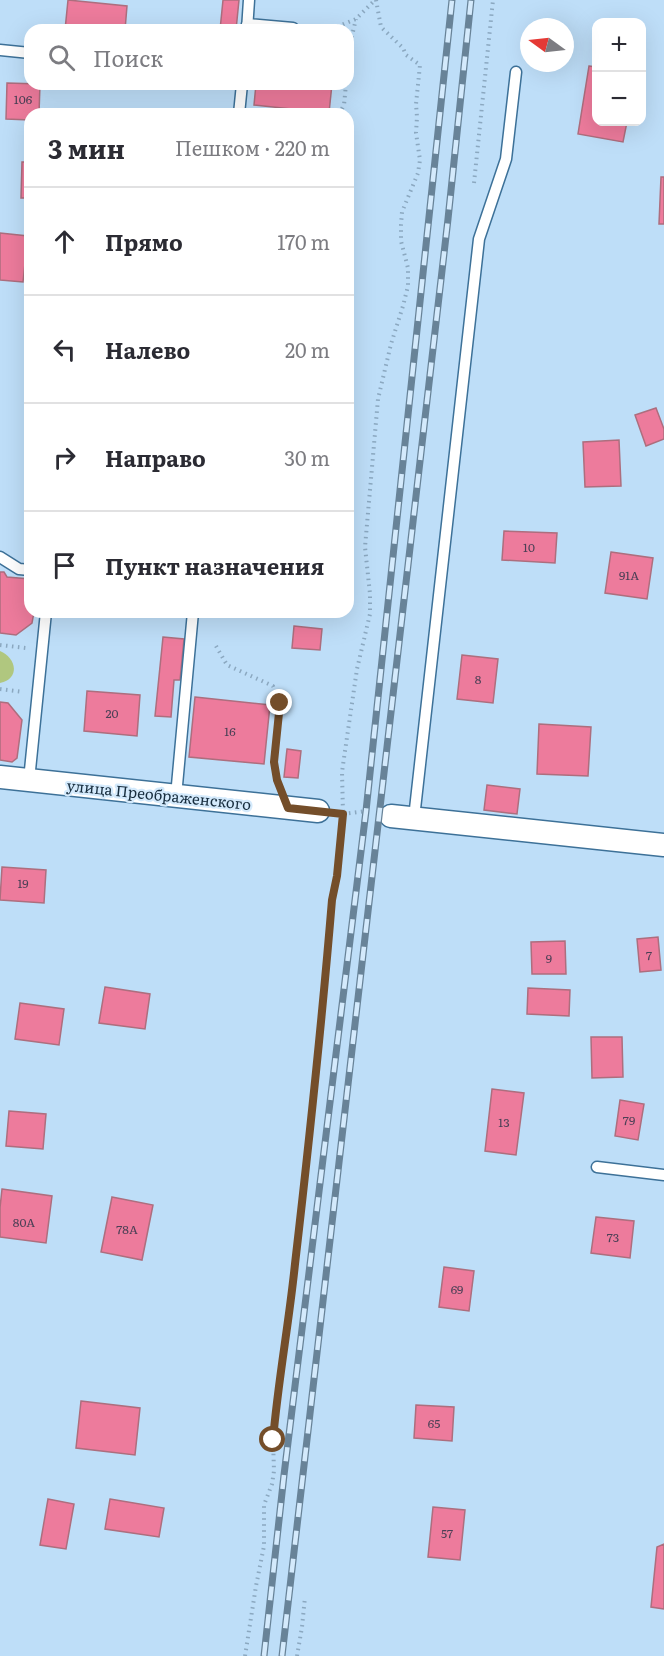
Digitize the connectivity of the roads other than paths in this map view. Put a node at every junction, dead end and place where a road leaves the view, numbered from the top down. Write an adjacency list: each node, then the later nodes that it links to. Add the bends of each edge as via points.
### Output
1 (249, 0): 2 (lane)
2 (247, 24)
3 (0, 50): 4 (lane)
4 (24, 52)
5 (516, 72): 17 (lane, via 506,159 479,239)
6 (241, 90): 7 (lane)
7 (240, 108)
8 (0, 557): 9 (lane)
9 (24, 569)
10 (45, 618): 13 (lane)
11 (192, 618): 14 (lane)
12 (0, 777): 13 (street, улица Преображенского)
13 (29, 780): 14 (street, улица Преображенского)
14 (176, 796): 15 (street, улица Преображенского)
15 (318, 811)
16 (392, 816): 17 (street)
17 (414, 818): 18 (street)
18 (664, 845)
19 (597, 1167): 20 (lane)
20 (664, 1175)

